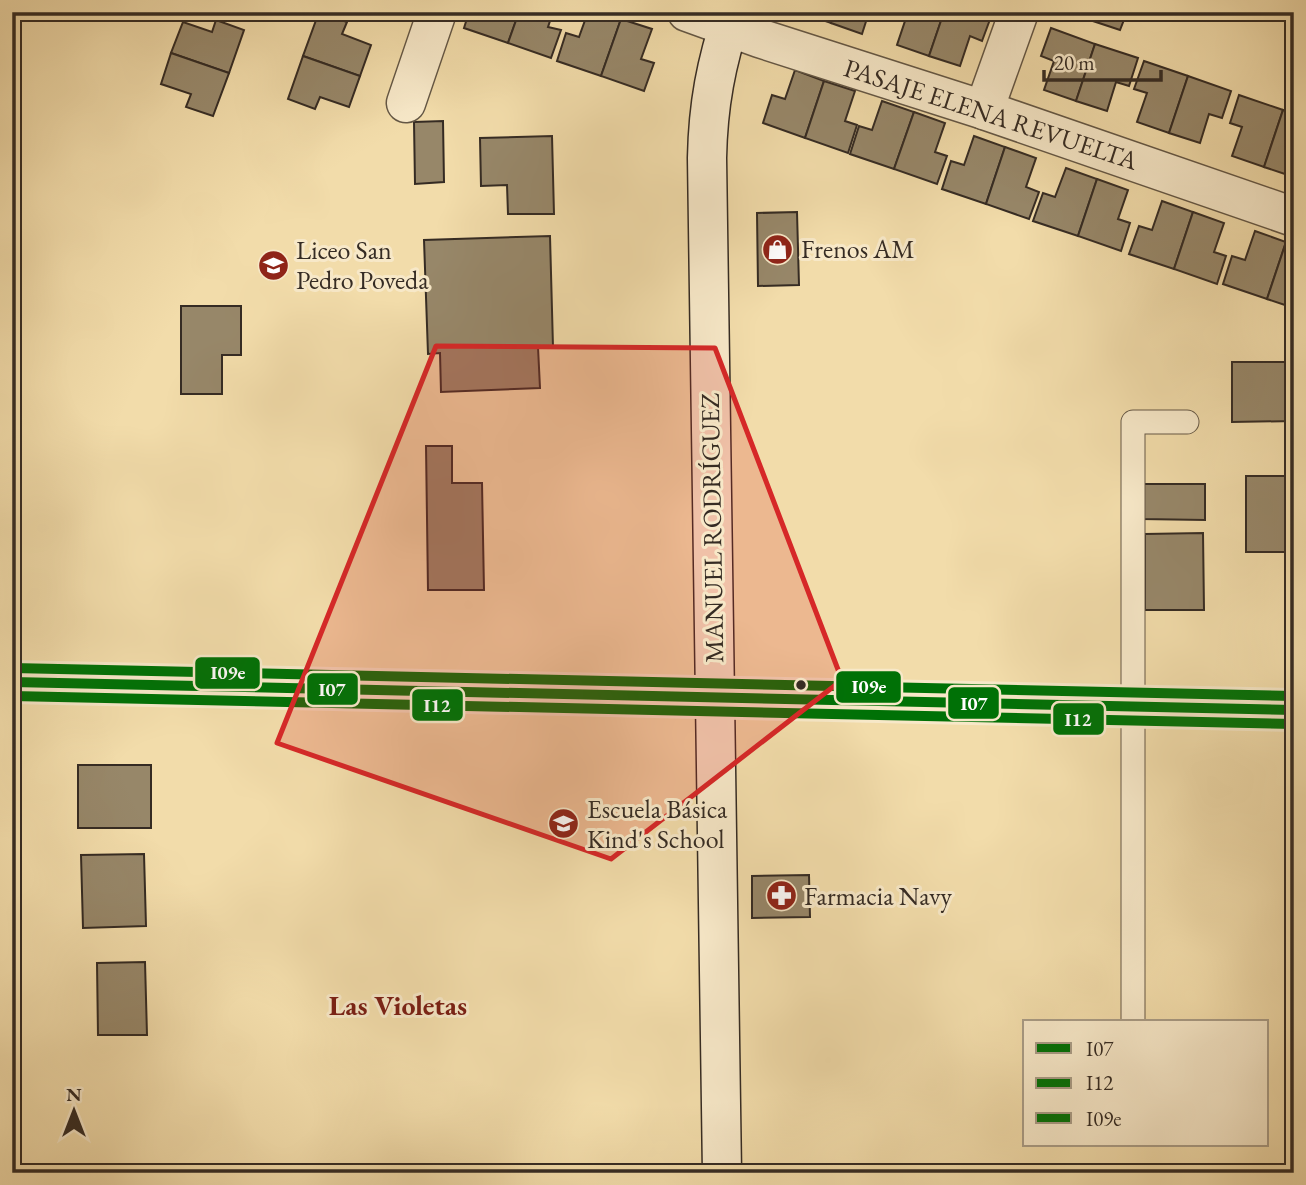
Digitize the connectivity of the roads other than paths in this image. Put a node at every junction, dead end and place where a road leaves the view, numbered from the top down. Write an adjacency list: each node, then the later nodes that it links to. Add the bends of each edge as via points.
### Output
1 (437, 12): 5 (street)
2 (687, 12): 4 (street, PASAJE ELENA REVUELTA)
3 (1019, 12): 6 (street)
4 (730, 19): 6 (street, PASAJE ELENA REVUELTA); 10 (street, MANUEL RODRÍGUEZ, via 710,94 707,135)
5 (405, 103)
6 (984, 110): 7 (street, PASAJE ELENA REVUELTA)
7 (1294, 217)
8 (1187, 422): 11 (lane, via 1133,422)
9 (12, 682): 10 (street)
10 (714, 697): 11 (street); 14 (street, MANUEL RODRÍGUEZ)
11 (1132, 706): 12 (street); 13 (lane)
12 (1294, 710)
13 (1133, 1020)
14 (722, 1173)

